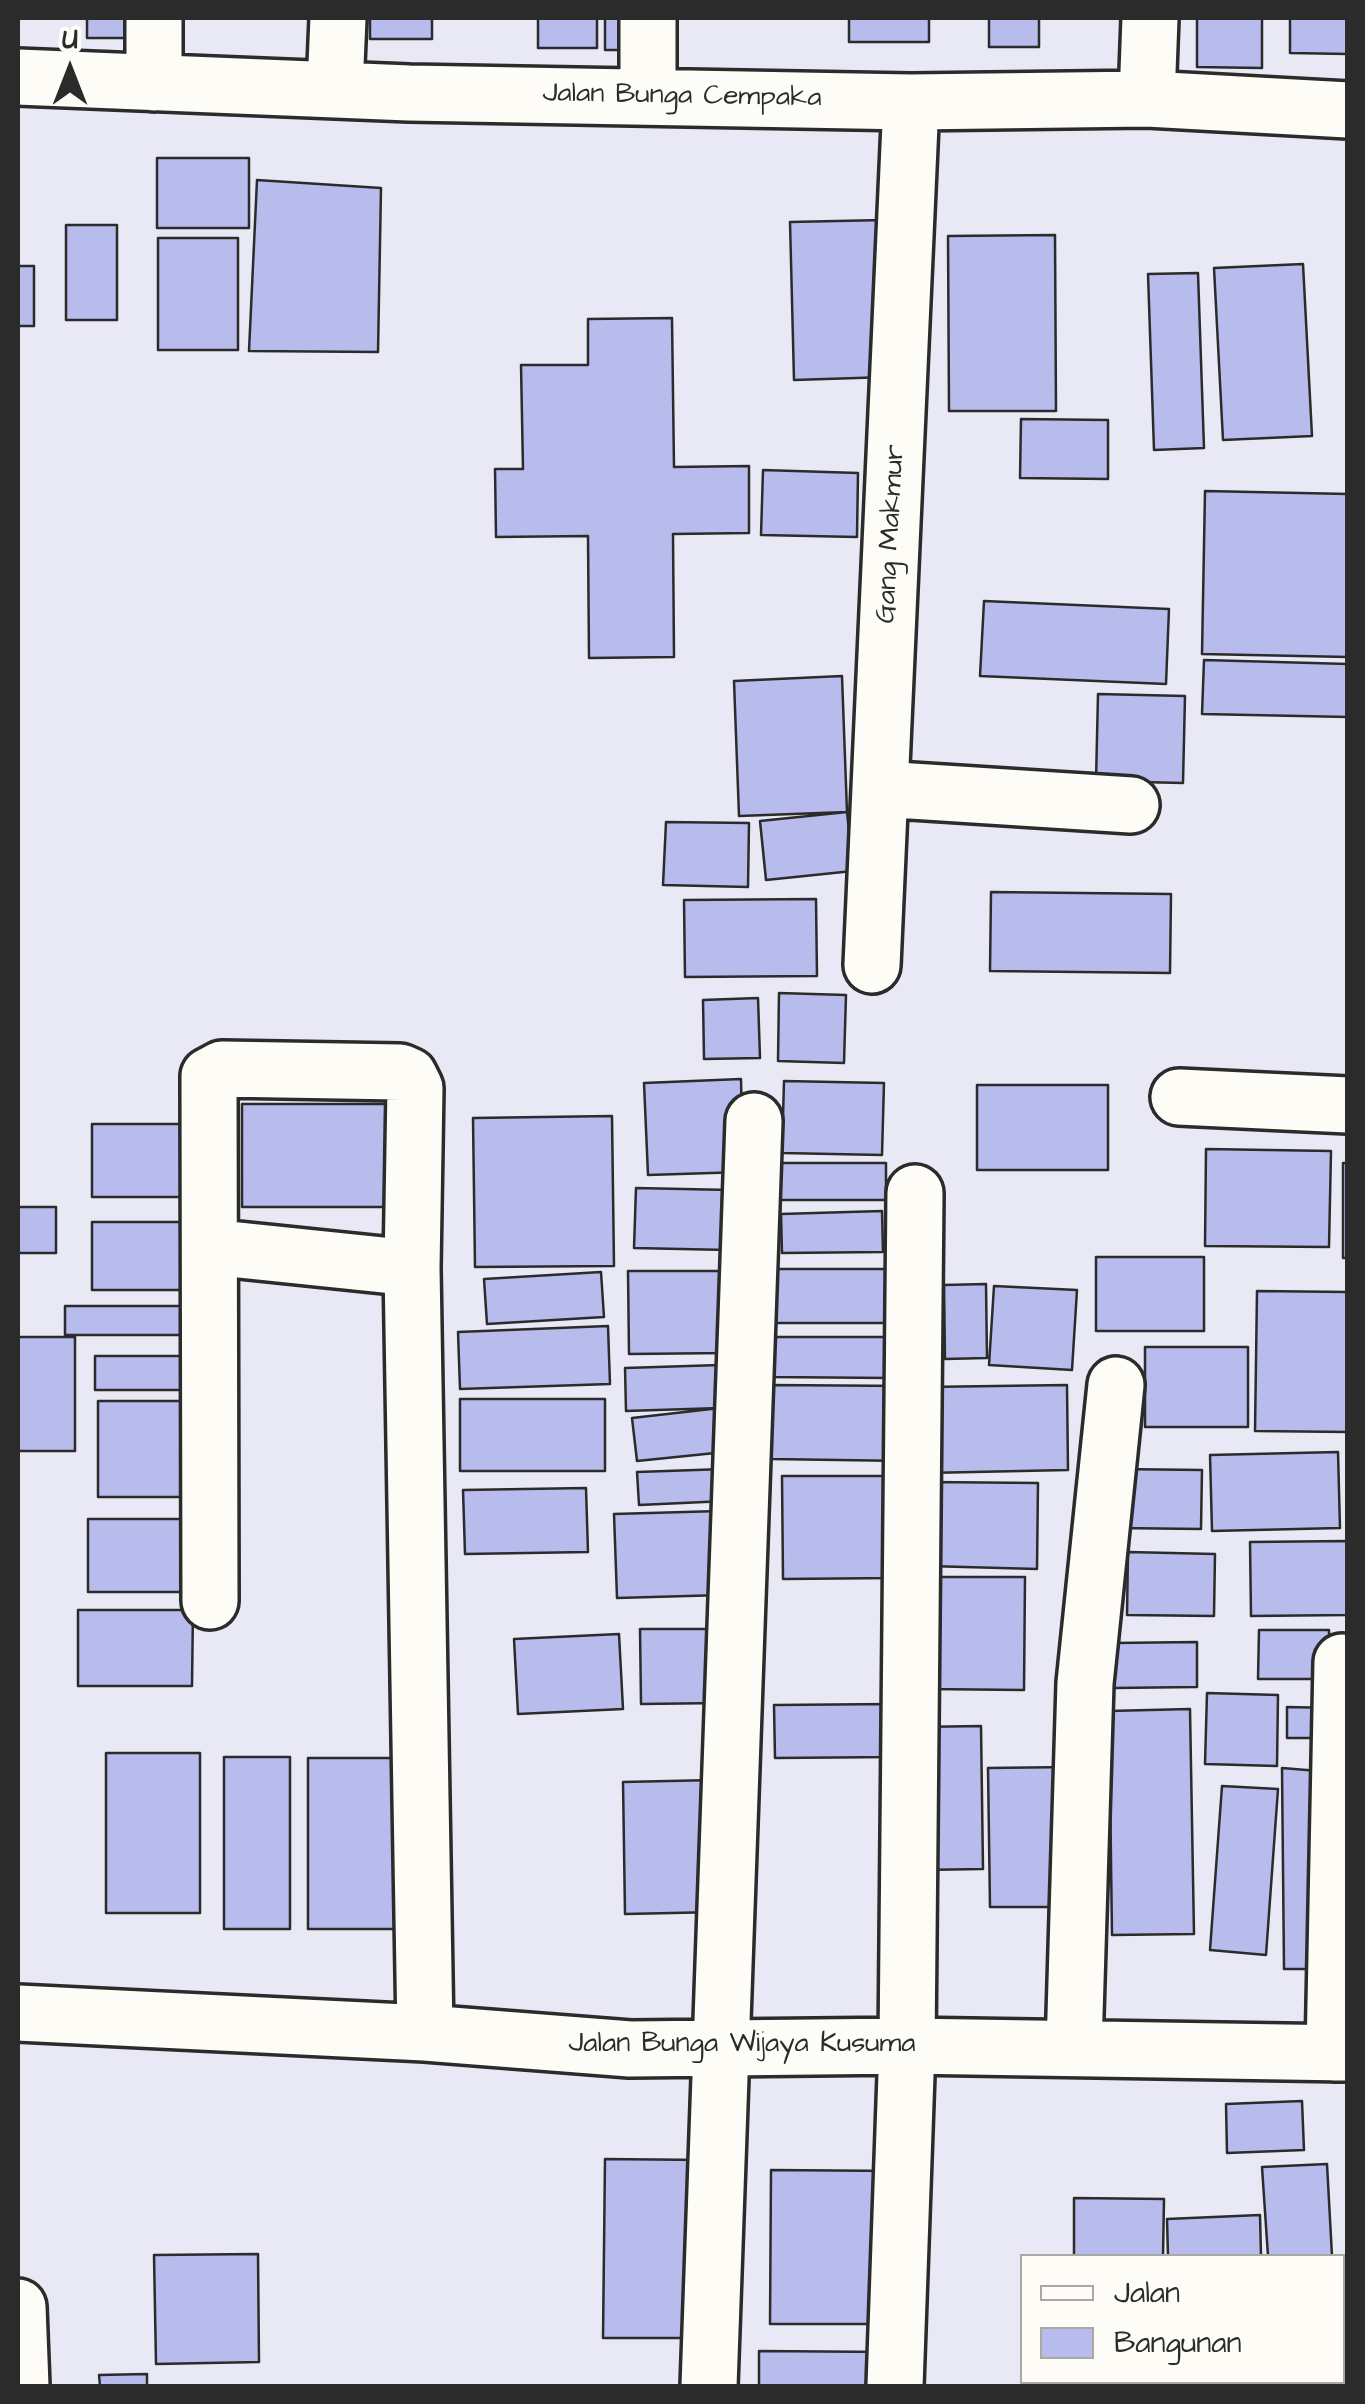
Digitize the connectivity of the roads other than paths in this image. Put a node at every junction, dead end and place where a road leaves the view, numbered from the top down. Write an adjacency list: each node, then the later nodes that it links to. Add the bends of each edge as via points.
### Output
1 (154, 18): 6 (street)
2 (338, 18): 7 (street)
3 (648, 18): 8 (street)
4 (1150, 18): 9 (street)
5 (18, 76): 6 (street, Jalan Bunga Cempaka)
6 (154, 83): 7 (street, Jalan Bunga Cempaka)
7 (335, 88): 8 (street, Jalan Bunga Cempaka)
8 (648, 95): 10 (street, Jalan Bunga Cempaka)
9 (1146, 100): 10 (street, Jalan Bunga Cempaka); 11 (street, Jalan Bunga Cempaka)
10 (911, 102): 12 (street, Gang Makmur)
11 (1348, 110)
12 (880, 789): 13 (street); 14 (street, Gang Makmur)
13 (1131, 805)
14 (872, 965)
15 (1179, 1097): 16 (street)
16 (1348, 1105)
17 (754, 1120): 27 (street)
18 (914, 1193): 26 (street)
19 (210, 1247): 20 (street); 20 (street, via 209,1076 222,1069 386,1068 408,1076 415,1088); 22 (street)
20 (412, 1268): 25 (street)
21 (1116, 1386): 28 (street, via 1085,1683)
22 (210, 1600)
23 (1342, 1662): 29 (street)
24 (18, 2013): 25 (street, Jalan Bunga Wijaya Kusuma)
25 (425, 2033): 27 (street, Jalan Bunga Wijaya Kusuma, via 630,2049)
26 (907, 2046): 27 (street, Jalan Bunga Wijaya Kusuma); 28 (street, Jalan Bunga Wijaya Kusuma); 33 (street)
27 (722, 2048): 32 (street)
28 (1074, 2048): 29 (street, Jalan Bunga Wijaya Kusuma)
29 (1341, 2053)
30 (18, 2307): 31 (street)
31 (22, 2386)
32 (710, 2386)
33 (895, 2386)

